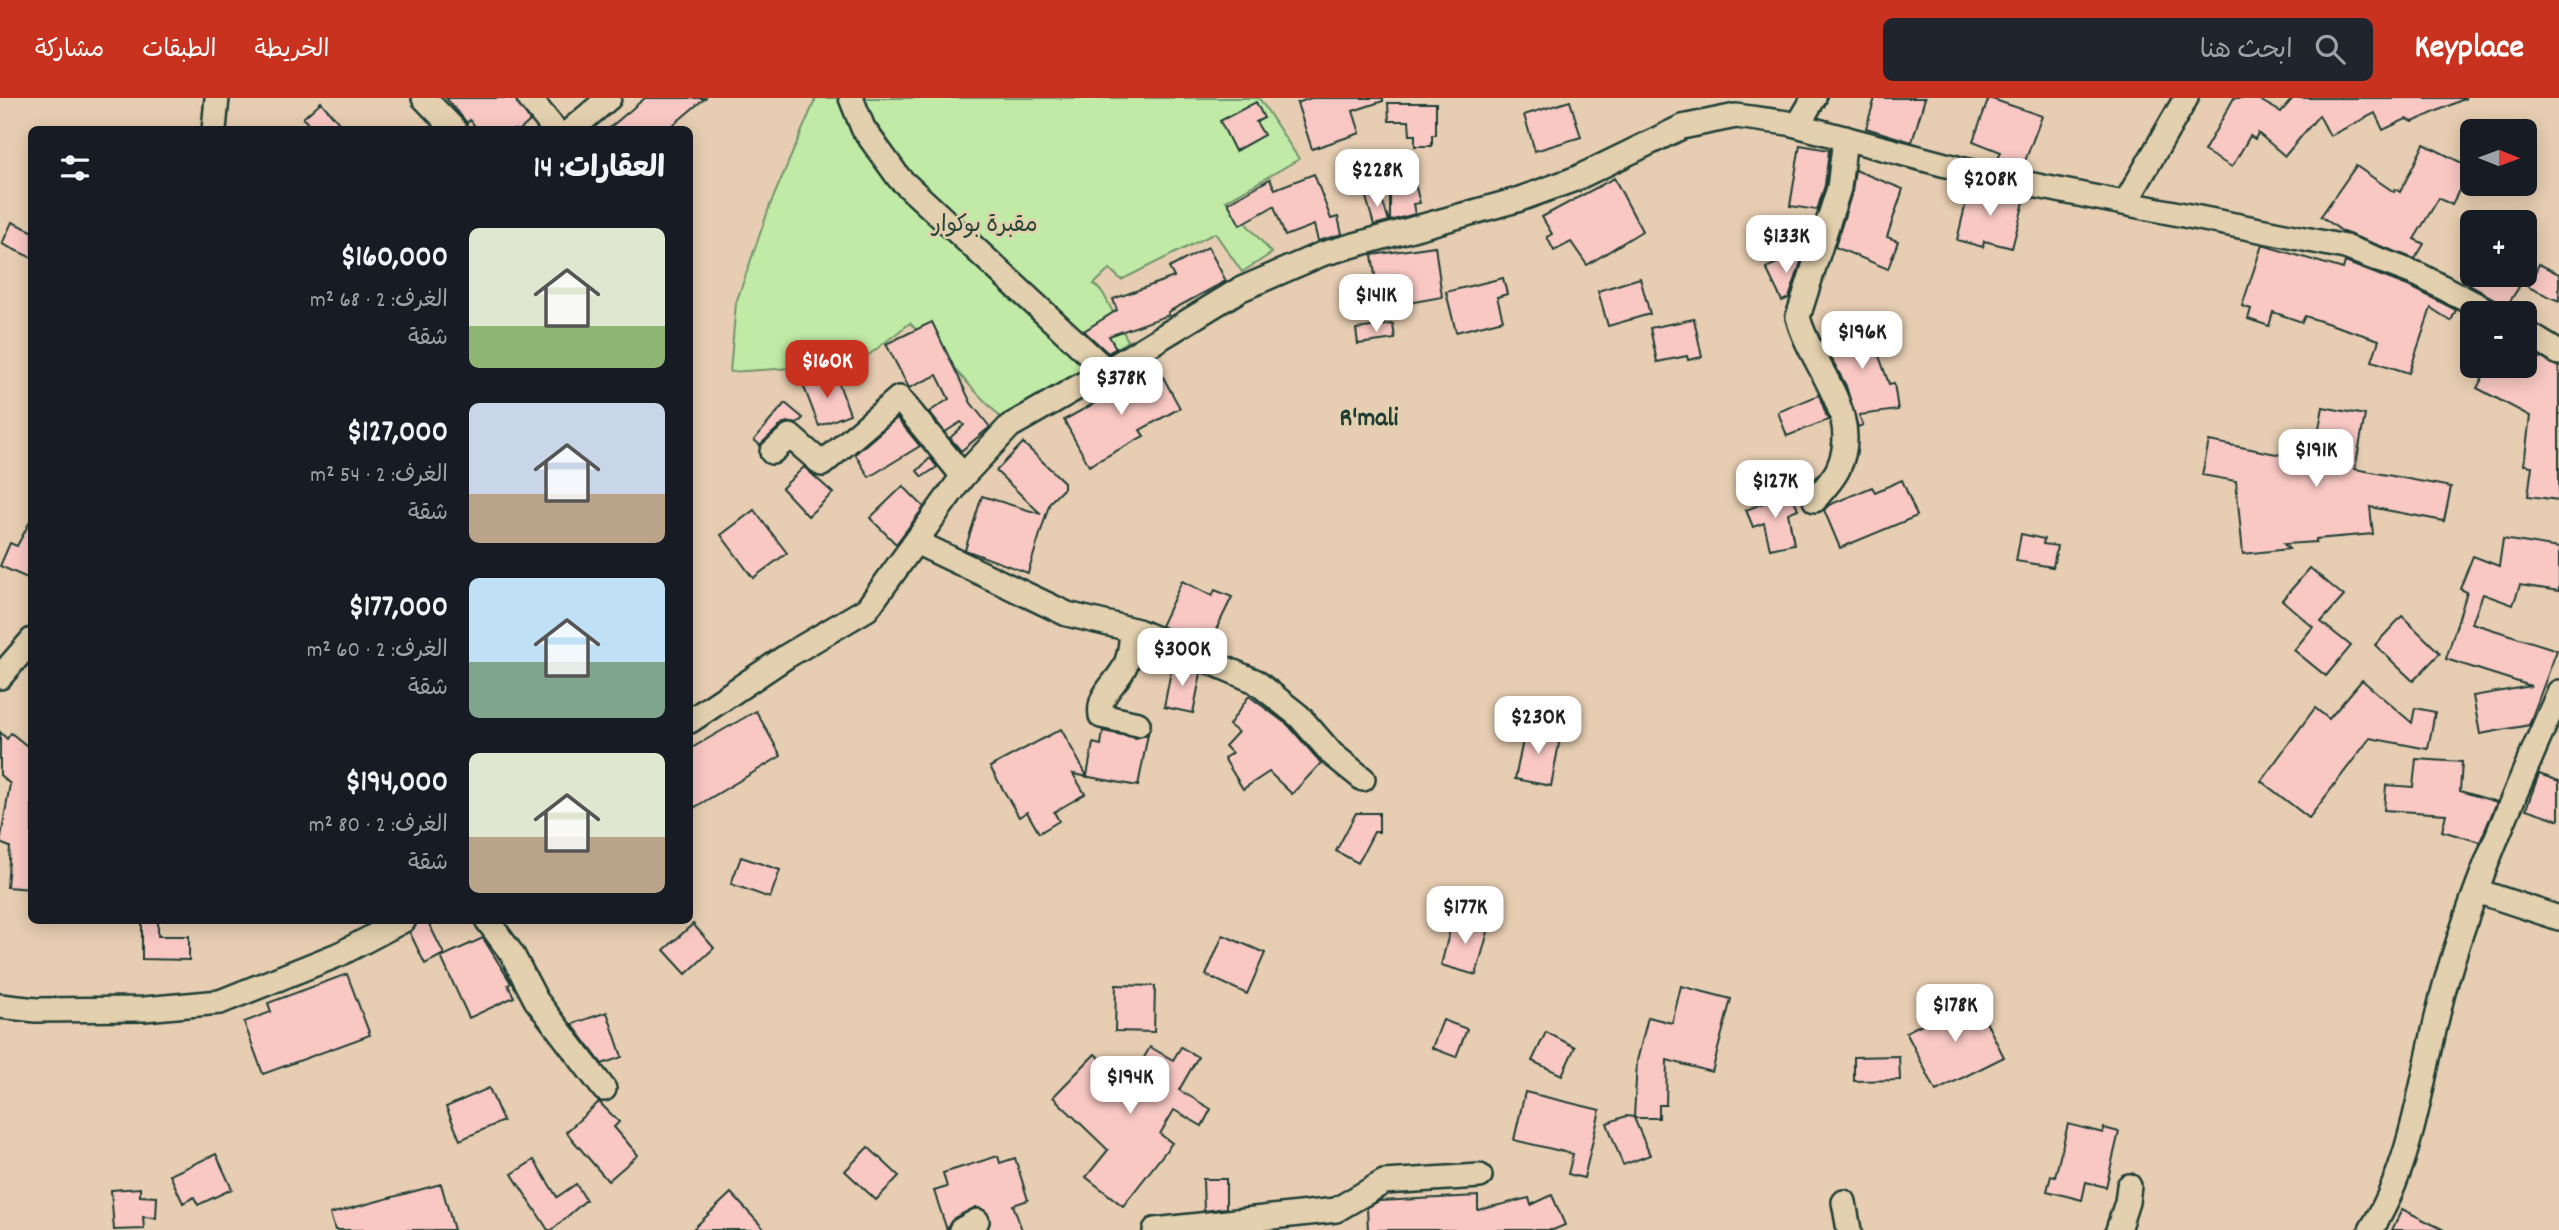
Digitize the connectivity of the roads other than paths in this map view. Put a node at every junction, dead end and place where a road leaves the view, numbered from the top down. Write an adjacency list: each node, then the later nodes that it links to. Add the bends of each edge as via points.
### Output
1 (217, 98): 10 (street)
2 (424, 98): 11 (street)
3 (529, 98): 12 (street)
4 (609, 98): 13 (street)
5 (851, 98): 19 (street, via 863,128 899,178)
6 (1814, 98): 9 (street)
7 (2186, 98): 15 (street)
8 (1715, 109): 9 (street); 19 (street, via 1576,179 1322,254 1239,290)
9 (1798, 125): 14 (street)
10 (214, 126)
11 (451, 126)
12 (552, 126)
13 (576, 126)
14 (1844, 138): 15 (street, via 1987,176); 22 (street, via 1839,188 1798,317 1844,421 1838,470)
15 (2126, 202): 16 (street, via 2345,247 2419,275)
16 (2469, 301)
17 (2537, 339): 18 (street)
18 (2559, 353)
19 (1107, 371): 21 (street, via 1010,426)
20 (772, 452): 21 (street, via 790,436 822,464 899,398)
21 (963, 476): 23 (street)
22 (1815, 500)
23 (916, 542): 24 (street, via 1067,614); 28 (street, via 867,609)
24 (1132, 630): 29 (street, via 1129,657 1100,706 1101,716 1107,720); 30 (street, via 1255,681 1299,716 1332,754)
25 (28, 645): 26 (street)
26 (0, 677)
27 (2559, 692): 31 (street)
28 (693, 719)
29 (1138, 724)
30 (1363, 779)
31 (2477, 891): 32 (street); 44 (street, via 2447,976 2399,1167)
32 (2559, 918)
33 (396, 924): 35 (street, via 340,954 220,1002 144,1009)
34 (490, 924): 36 (street, via 536,1000)
35 (0, 1006)
36 (604, 1089)
37 (1480, 1176): 40 (street, via 1384,1182)
38 (2129, 1186): 43 (street)
39 (1844, 1202): 42 (street)
40 (1339, 1220): 41 (street)
41 (1155, 1230)
42 (1849, 1230)
43 (2118, 1230)
44 (2371, 1230)

